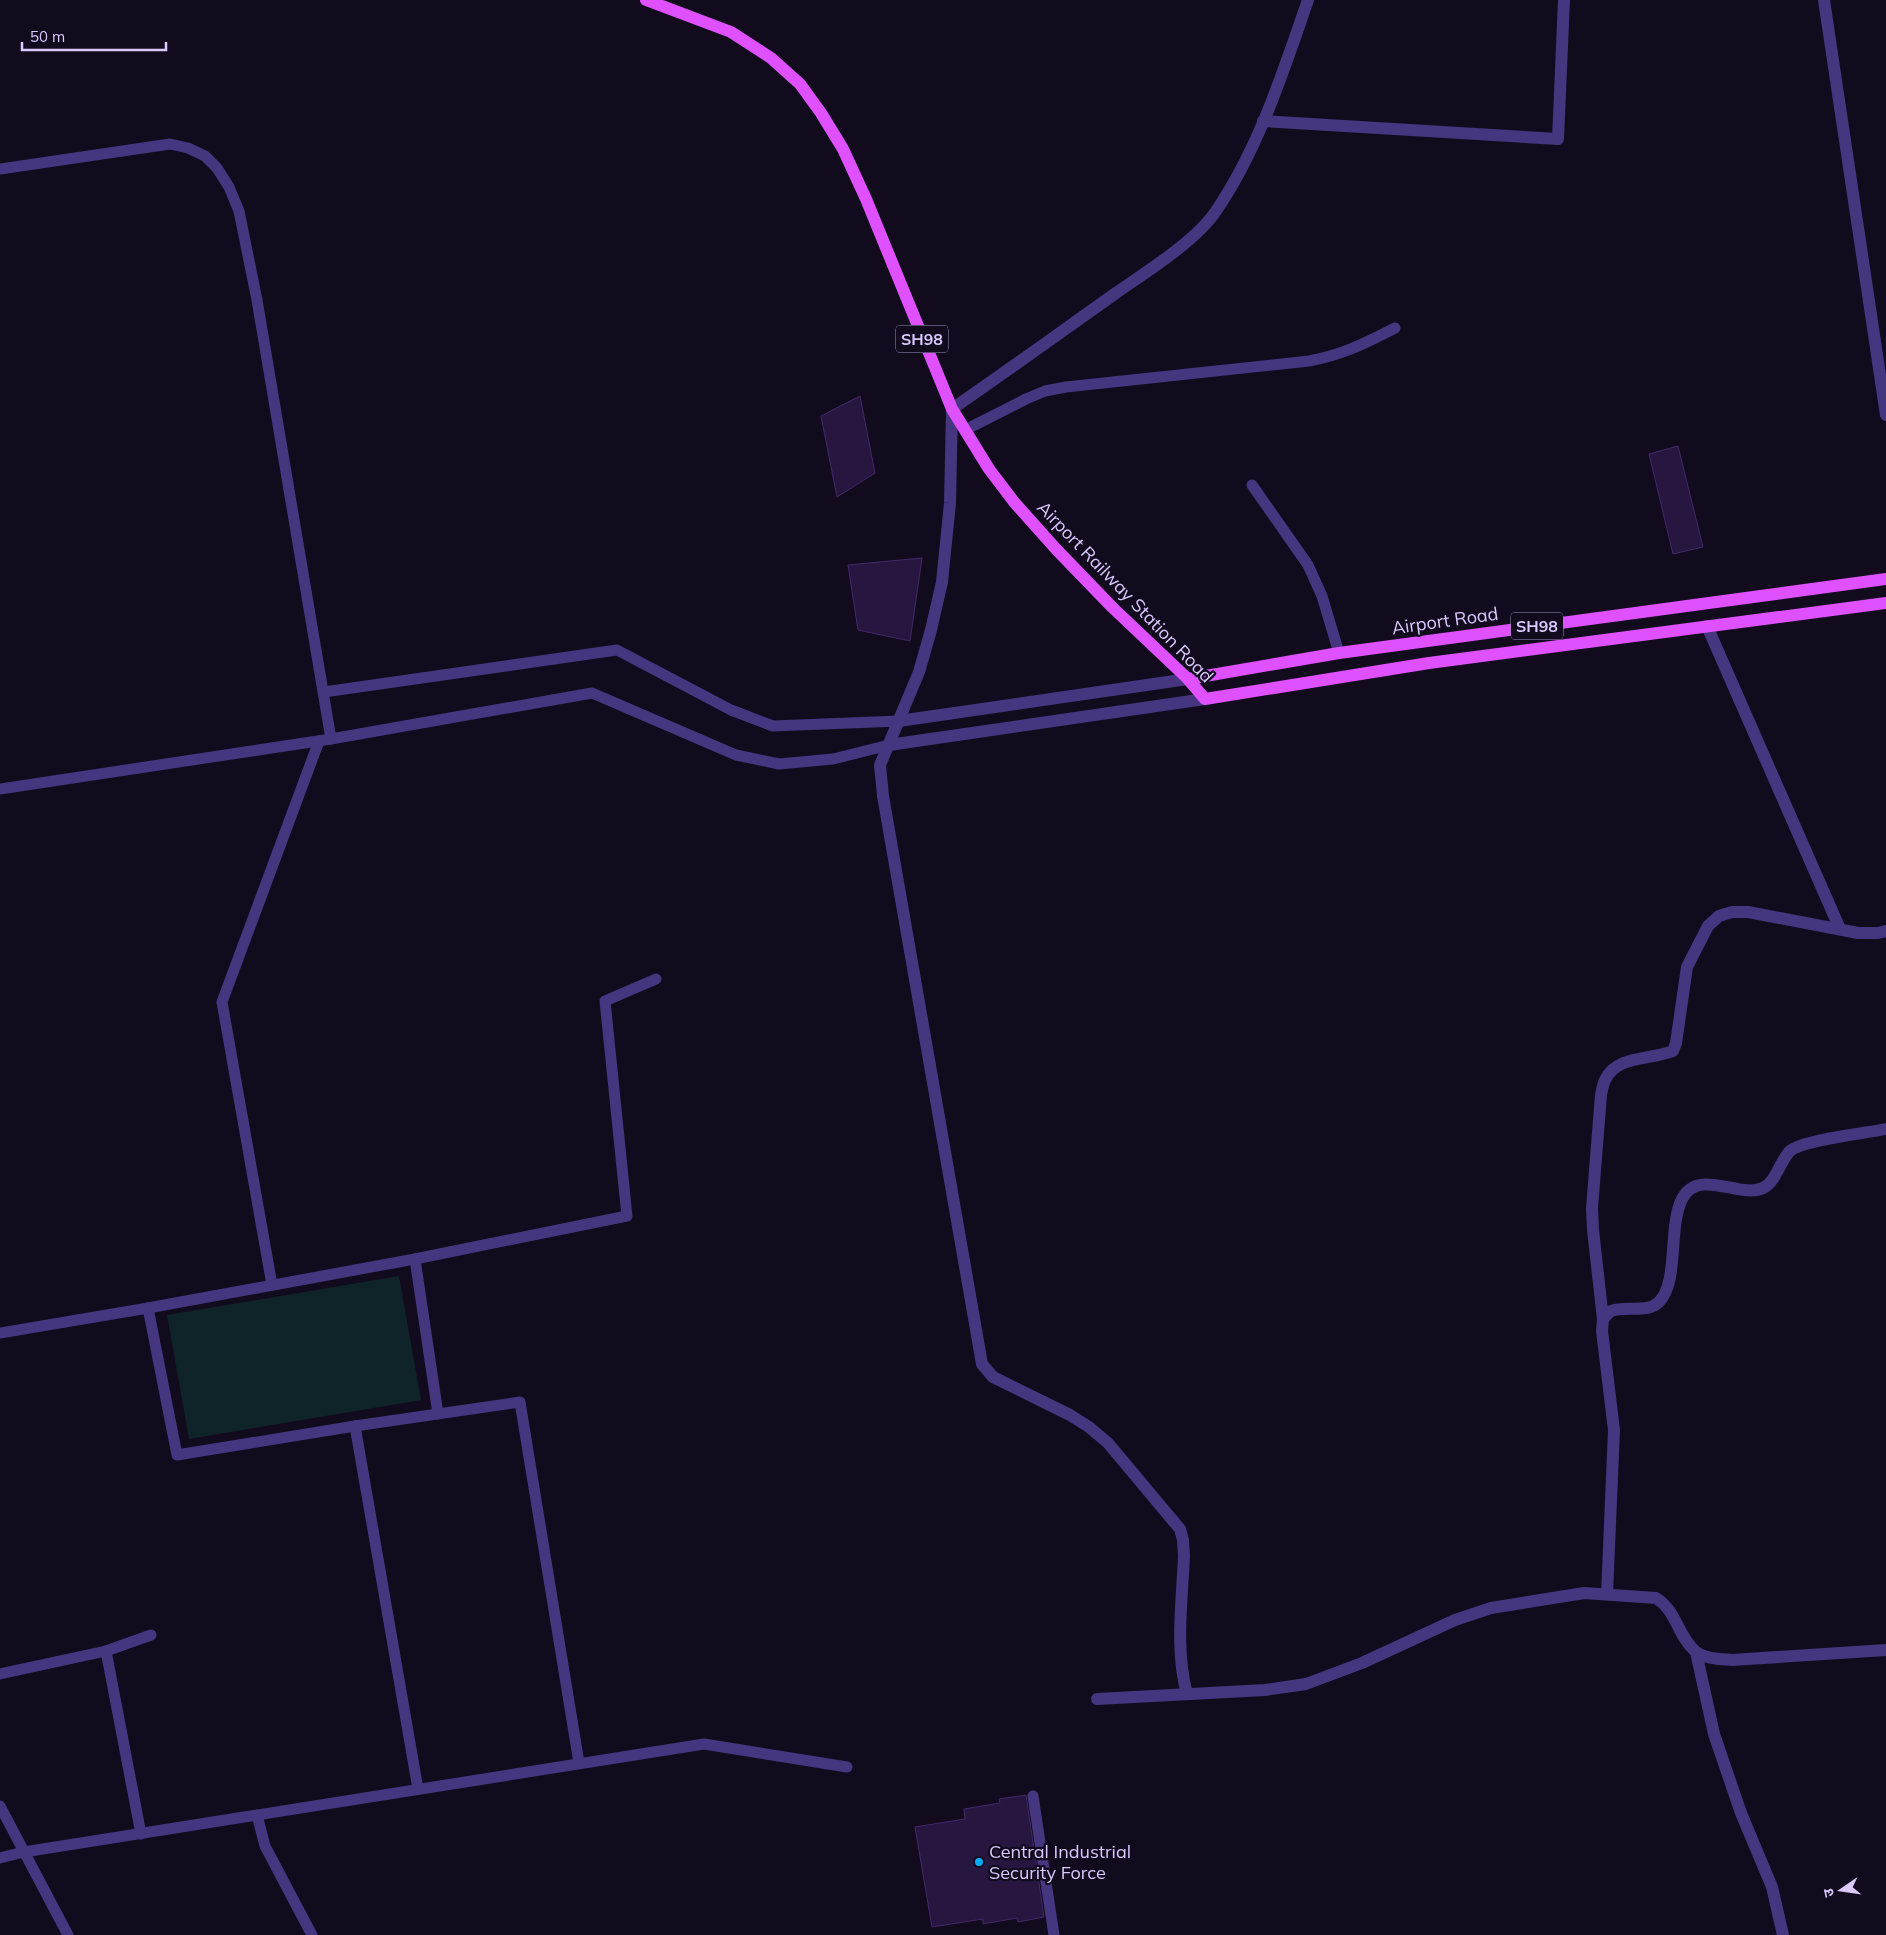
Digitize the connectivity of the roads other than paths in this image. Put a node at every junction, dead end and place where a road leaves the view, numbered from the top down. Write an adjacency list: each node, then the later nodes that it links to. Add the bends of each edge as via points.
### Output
1 (646, 0): 8 (main road, Airport Railway Station Road / SH98, via 732,32 771,58 800,84 843,149)
2 (1308, 0): 5 (street)
3 (1564, 0): 5 (street, via 1558,139)
4 (1824, 0): 9 (street)
5 (1263, 121): 8 (street, via 1236,177 1215,213 1201,229)
6 (0, 169): 17 (lane, via 170,144 205,156 229,187 239,211 255,291)
7 (1395, 328): 10 (lane, via 1351,350 1309,361 1092,383 1045,391)
8 (952, 409): 10 (main road, Airport Railway Station Road / SH98); 19 (street, via 950,503 942,582 919,672)
9 (1886, 415)
10 (965, 430): 16 (main road, Airport Railway Station Road / SH98, via 989,469 1032,522 1112,607)
11 (1252, 485): 15 (lane, via 1312,573)
12 (1886, 579): 15 (main road, Airport Road / SH98)
13 (1886, 603): 14 (main road, SH98)
14 (1707, 626): 18 (main road, SH98, via 1429,663); 24 (street)
15 (1339, 653): 16 (main road, Airport Road / SH98)
16 (1188, 679): 18 (main road, Airport Railway Station Road / SH98); 19 (street)
17 (324, 692): 19 (lane, via 617,650 731,710 773,726); 20 (lane)
18 (1205, 699): 22 (street)
19 (899, 721): 22 (street)
20 (331, 740): 21 (lane); 22 (lane, via 592,693 736,755 779,764 833,759)
21 (319, 741): 23 (lane); 29 (lane, via 222,1002)
22 (889, 745): 41 (street, via 880,765 880,779 982,1364 993,1377 1070,1415 1108,1442 1180,1528 1184,1540 1181,1655)
23 (0, 789)
24 (1840, 929): 25 (street, via 1858,933); 31 (street, via 1748,912 1719,916 1708,926 1687,967 1673,1051 1625,1062 1614,1068 1605,1079 1592,1208)
25 (1886, 931)
26 (656, 979): 28 (lane, via 604,1001 627,1216)
27 (1886, 1129): 31 (street, via 1792,1149 1764,1188 1695,1186 1683,1197 1676,1212 1668,1289 1658,1303 1648,1308 1611,1312)
28 (415, 1259): 29 (lane); 33 (lane)
29 (272, 1285): 30 (lane)
30 (148, 1308): 32 (lane); 34 (lane, via 177,1455)
31 (1603, 1319): 35 (street, via 1614,1430)
32 (0, 1333)
33 (438, 1414): 34 (lane); 43 (lane, via 520,1402)
34 (355, 1426): 45 (lane)
35 (1607, 1594): 39 (street, via 1656,1598 1664,1603); 41 (street, via 1563,1595 1491,1608 1455,1620 1362,1663 1306,1684 1265,1690)
36 (151, 1635): 38 (lane)
37 (1886, 1650): 39 (street, via 1732,1660)
38 (106, 1651): 40 (lane); 49 (lane)
39 (1696, 1652): 55 (street, via 1714,1734 1772,1887)
40 (0, 1674)
41 (1187, 1694): 42 (street)
42 (1097, 1700)
43 (579, 1763): 44 (lane, via 704,1744); 45 (lane)
44 (848, 1767)
45 (418, 1789): 48 (lane)
46 (1033, 1796): 54 (lane)
47 (0, 1806): 50 (lane)
48 (257, 1815): 49 (lane); 53 (lane, via 265,1846)
49 (141, 1834): 50 (lane)
50 (24, 1852): 51 (lane); 52 (lane)
51 (0, 1858)
52 (68, 1935)
53 (312, 1935)
54 (1054, 1935)
55 (1783, 1935)

